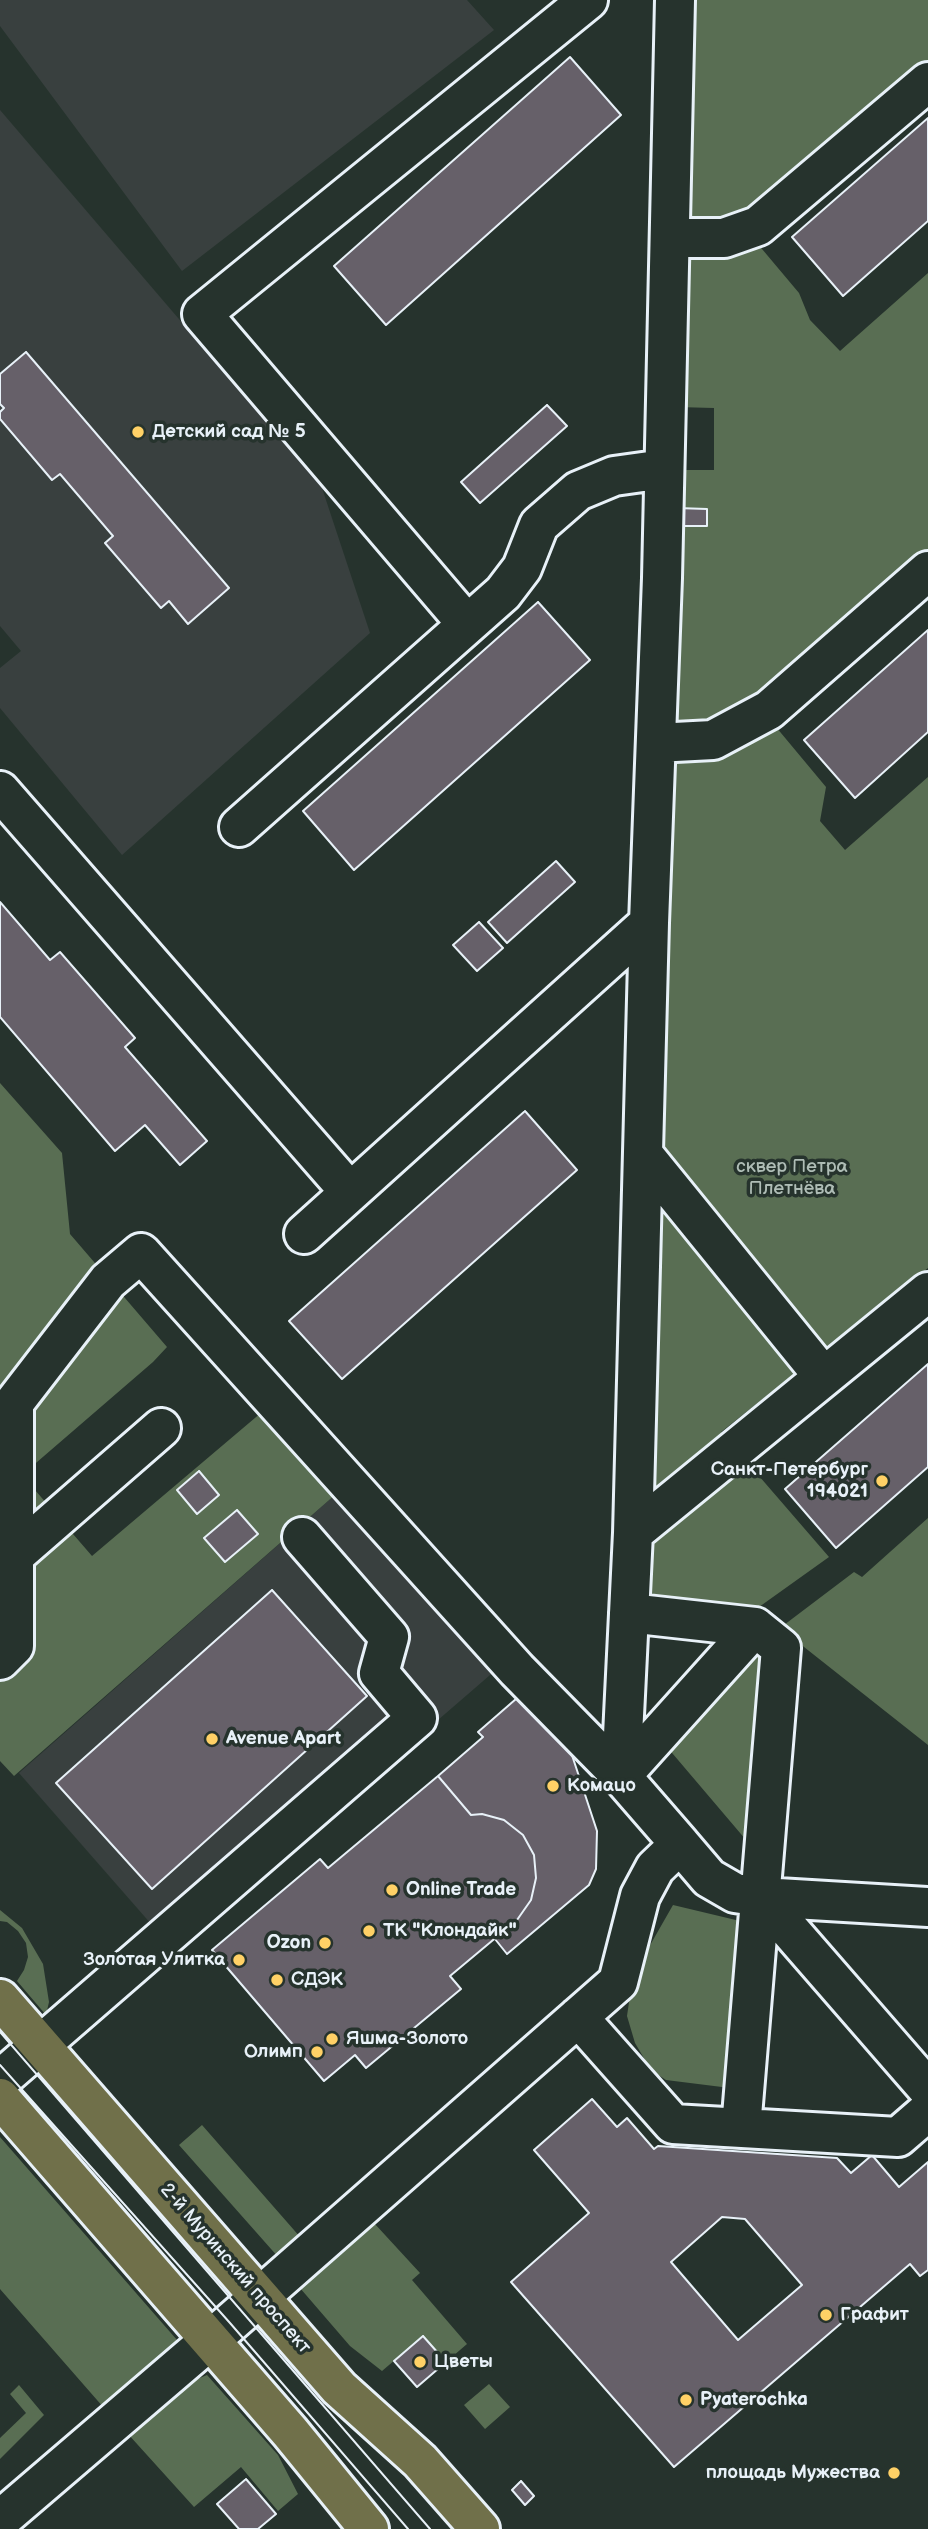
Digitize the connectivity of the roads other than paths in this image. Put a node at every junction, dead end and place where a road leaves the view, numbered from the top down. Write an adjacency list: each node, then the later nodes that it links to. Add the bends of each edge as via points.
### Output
1 (588, 0): 7 (lane, via 202,314)
2 (675, 0): 4 (lane)
3 (928, 82): 4 (lane, via 758,226 724,238)
4 (670, 238): 5 (lane)
5 (664, 469): 7 (lane, via 614,476 578,491 539,525 522,568 503,593); 8 (lane)
6 (928, 571): 8 (lane, via 769,710 713,740)
7 (467, 624): 10 (lane)
8 (656, 743): 11 (lane)
9 (0, 792): 13 (lane)
10 (239, 827)
11 (649, 923): 12 (lane); 13 (lane)
12 (643, 1154): 16 (lane); 18 (lane)
13 (349, 1192): 14 (lane)
14 (304, 1234)
15 (928, 1292): 16 (lane)
16 (824, 1377): 18 (lane)
17 (162, 1428): 20 (lane)
18 (632, 1532): 21 (lane)
19 (302, 1537): 30 (lane, via 389,1637 379,1673 417,1718)
20 (14, 1556): 23 (lane, via 13,1647); 24 (lane, via 14,1404 108,1281 141,1252 517,1670)
21 (629, 1613): 22 (lane); 24 (lane)
22 (755, 1627): 24 (lane); 26 (lane, via 781,1647)
23 (0, 1660)
24 (621, 1776): 25 (lane)
25 (680, 1844): 26 (lane, via 709,1878 735,1893); 29 (lane, via 655,1868 640,1896 618,1982)
26 (761, 1898): 27 (lane); 32 (lane); 35 (lane)
27 (928, 1907)
28 (0, 1999): 30 (main road, 2-й Муринский проспект)
29 (579, 2017): 35 (lane, via 673,2124); 36 (lane)
30 (40, 2045): 31 (lane); 36 (main road, 2-й Муринский проспект)
31 (0, 2080)
32 (928, 2089)
33 (0, 2098): 37 (main road)
34 (928, 2111): 35 (lane, via 898,2137)
35 (741, 2128)
36 (259, 2297): 37 (lane); 40 (main road, 2-й Муринский проспект, via 339,2388 420,2461)
37 (210, 2340): 38 (lane); 39 (main road)
38 (0, 2520)
39 (369, 2529)
40 (480, 2529)

